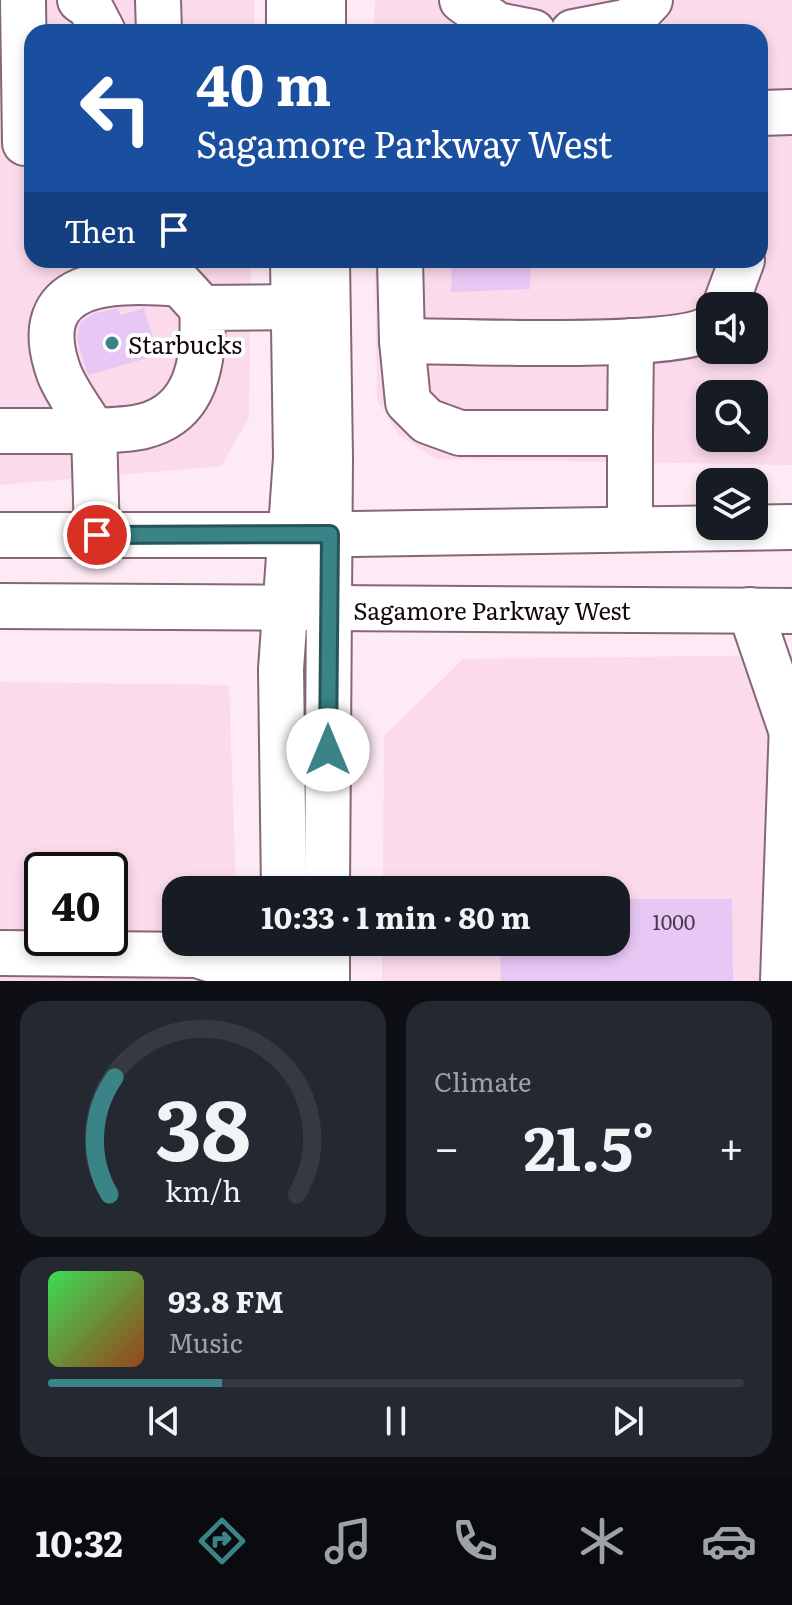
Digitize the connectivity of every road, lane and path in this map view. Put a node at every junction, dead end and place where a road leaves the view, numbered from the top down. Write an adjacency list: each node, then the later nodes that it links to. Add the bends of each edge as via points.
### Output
1 (23, 0): 20 (main road)
2 (80, 0): 10 (main road)
3 (158, 0): 11 (main road)
4 (182, 0): 12 (main road)
5 (289, 0): 13 (main road)
6 (323, 0): 14 (main road)
7 (462, 0): 15 (main road)
8 (568, 0): 16 (main road)
9 (650, 0): 17 (main road, via 630,21)
10 (99, 24)
11 (159, 24)
12 (182, 24)
13 (289, 24)
14 (323, 24)
15 (496, 24)
16 (543, 24)
17 (614, 24)
18 (792, 112): 19 (main road)
19 (768, 113)
20 (19, 143)
21 (294, 268): 26 (main road)
22 (327, 268): 38 (main road)
23 (400, 268): 29 (main road)
24 (739, 268): 25 (main road)
25 (730, 292)
26 (297, 307): 27 (main road); 38 (main road, via 296,458)
27 (202, 308): 32 (main road, via 199,368 179,410 145,426); 32 (main road, via 180,284 151,281 86,287 62,300 52,321 52,344 60,374)
28 (696, 334): 30 (main road)
29 (402, 341): 30 (main road); 33 (main road, via 408,402 427,421 460,433)
30 (631, 341): 33 (main road)
31 (0, 431): 32 (main road)
32 (94, 431): 37 (main road)
33 (630, 433): 35 (main road)
34 (792, 527): 35 (main road)
35 (630, 529): 38 (main road)
36 (0, 535): 37 (main road)
37 (97, 535): 38 (main road)
38 (310, 535): 40 (main road)
39 (0, 606): 40 (main road, Sagamore Parkway West)
40 (308, 607): 41 (main road, Sagamore Parkway West); 43 (main road, via 281,669); 44 (main road)
41 (771, 611): 42 (main road)
42 (791, 725): 53 (main road)
43 (284, 876)
44 (326, 876)
45 (162, 949): 46 (main road)
46 (0, 953)
47 (232, 956): 50 (main road)
48 (284, 956): 51 (main road)
49 (327, 956): 52 (main road)
50 (277, 981)
51 (284, 981)
52 (327, 981)
53 (783, 981)

